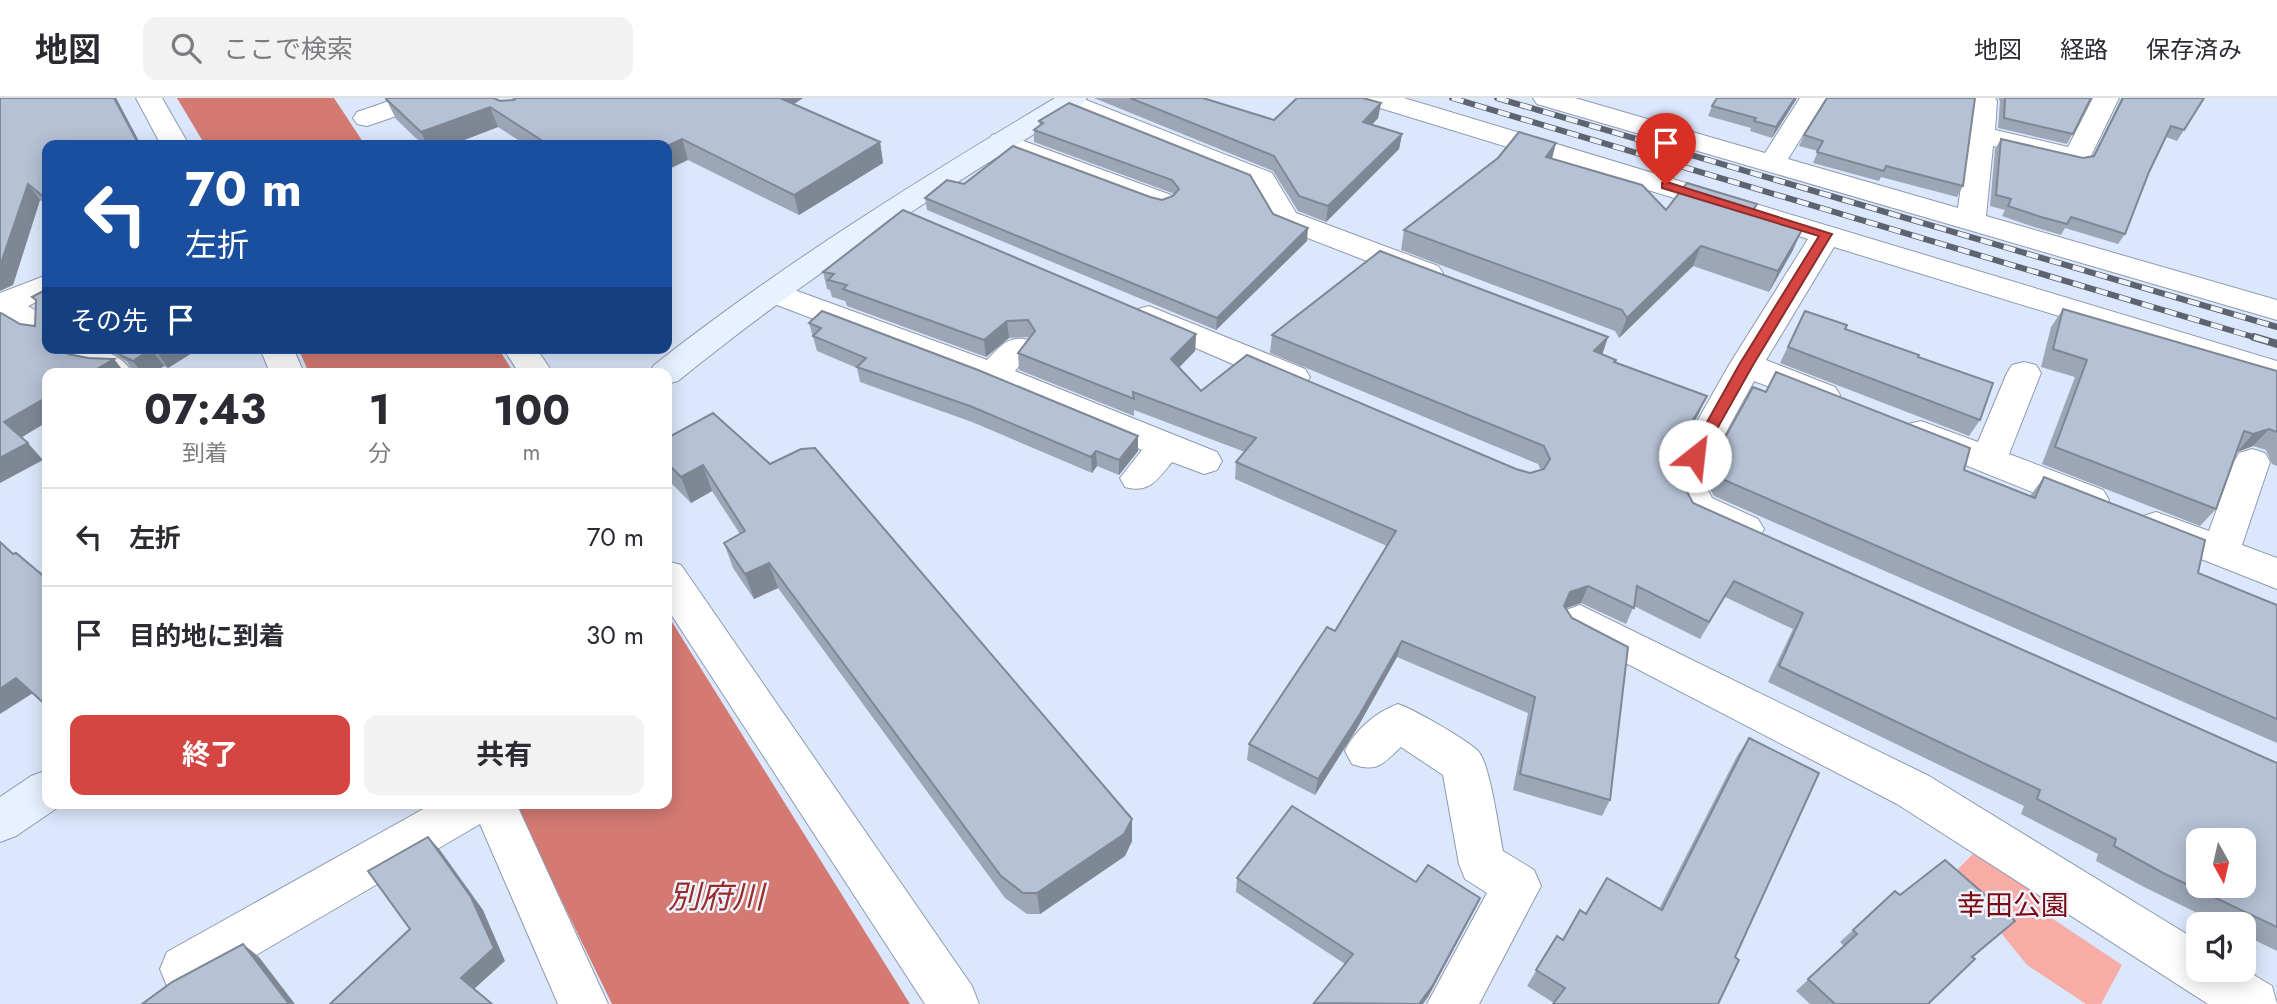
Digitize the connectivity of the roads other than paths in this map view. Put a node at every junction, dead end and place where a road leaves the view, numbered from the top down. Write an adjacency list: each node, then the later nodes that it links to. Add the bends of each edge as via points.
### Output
1 (149, 98): 11 (street)
2 (423, 98): 9 (street)
3 (1376, 98): 18 (street)
4 (1546, 98): 13 (street)
5 (1813, 98): 13 (street)
6 (2106, 98): 10 (street, via 2077,158)
7 (1071, 100): 12 (street); 19 (street, via 1262,178 1285,219)
8 (1984, 101): 10 (street)
9 (365, 117)
10 (1982, 135): 16 (street)
11 (172, 140)
12 (1002, 141): 14 (street); 15 (street)
13 (1771, 164): 16 (street)
14 (1161, 201)
15 (895, 209): 17 (street); 21 (street)
16 (1971, 222): 24 (street)
17 (934, 225)
18 (1826, 234): 27 (street); 29 (street)
19 (1450, 282)
20 (42, 287): 22 (street)
21 (775, 293): 28 (street, via 732,320); 31 (street)
22 (1, 305): 25 (street)
23 (1126, 307): 32 (street)
24 (2277, 310)
25 (42, 328)
26 (1017, 348): 31 (street)
27 (1746, 365): 34 (street); 38 (street, via 1683,478 1699,508)
28 (672, 368)
29 (2277, 372)
30 (2024, 373): 34 (street)
31 (993, 375): 33 (street)
32 (1319, 388)
33 (1166, 446): 35 (street); 37 (street)
34 (1989, 460): 39 (street)
35 (1204, 461)
36 (2252, 462): 39 (street)
37 (1138, 478)
38 (1774, 542)
39 (2221, 551): 40 (street)
40 (2277, 574)
41 (672, 583): 52 (street)
42 (1580, 621): 48 (street, via 1913,790)
43 (1367, 751): 53 (street, via 1398,722 1463,765 1482,864 1517,886)
44 (42, 793): 47 (street)
45 (465, 809): 49 (street)
46 (496, 809): 51 (street)
47 (0, 822)
48 (2186, 961)
49 (185, 969)
50 (2219, 982): 54 (street)
51 (583, 1004)
52 (954, 1004)
53 (1452, 1004)
54 (2254, 1004)

